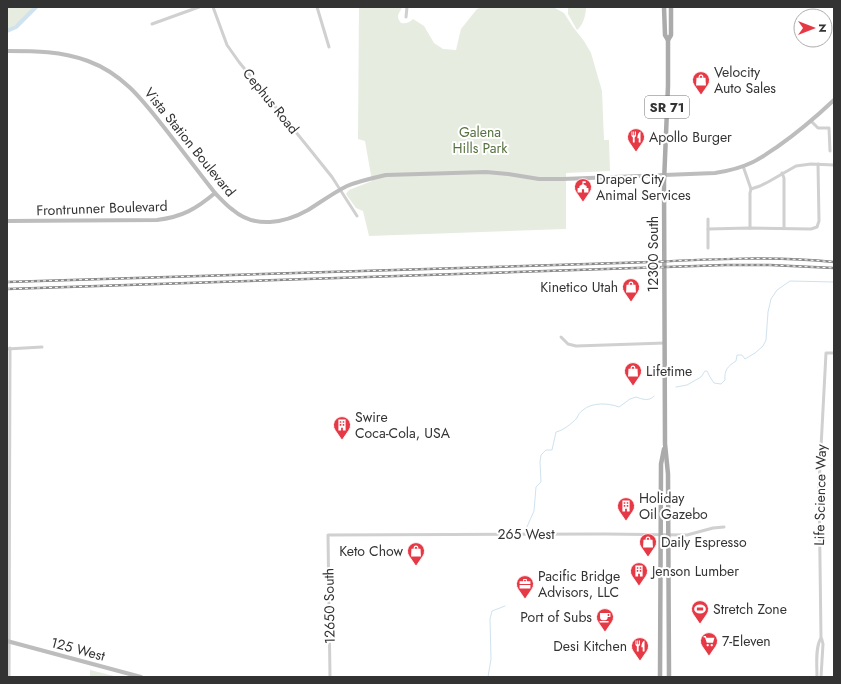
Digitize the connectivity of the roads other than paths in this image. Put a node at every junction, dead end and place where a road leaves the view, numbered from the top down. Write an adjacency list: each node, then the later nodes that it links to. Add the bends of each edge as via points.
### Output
1 (199, 7): 8 (street)
2 (213, 7): 21 (street, Cephus Road, via 227,45)
3 (317, 7): 10 (street)
4 (407, 7): 7 (street)
5 (664, 7): 9 (main road, 12300 South / SR 71, via 665,35)
6 (671, 7): 9 (main road, 12300 South / SR 71, via 671,35)
7 (406, 17)
8 (152, 24)
9 (668, 40): 19 (main road, 12300 South / SR 71)
10 (329, 47)
11 (7, 51): 22 (street, Vista Station Boulevard, via 61,53 88,60 108,70 141,98)
12 (834, 100): 13 (street, Vista Station Boulevard)
13 (811, 121): 14 (street, via 818,128 829,128); 17 (street, Vista Station Boulevard, via 761,158)
14 (830, 151)
15 (818, 164): 16 (street); 18 (street, via 796,166); 27 (street, via 819,224 814,228)
16 (834, 165)
17 (743, 166): 19 (street, Vista Station Boulevard, via 715,173); 20 (street)
18 (782, 173): 20 (street); 27 (street)
19 (664, 174): 21 (street, Vista Station Boulevard, via 576,179 539,179 486,172 386,175); 31 (main road, 12300 South / SR 71)
20 (751, 189): 26 (street)
21 (340, 190): 22 (street, Vista Station Boulevard, via 306,211 274,222 256,222 243,217); 23 (street, Cephus Road)
22 (215, 193): 25 (street, Frontrunner Boulevard, via 182,215 161,220)
23 (357, 216)
24 (708, 218): 28 (street)
25 (7, 221)
26 (750, 228): 27 (street); 28 (street)
27 (784, 228)
28 (708, 229): 29 (street)
29 (708, 248)
30 (561, 337): 31 (street, via 568,344 576,346)
31 (665, 343): 35 (main road, 12300 South / SR 71)
32 (42, 347): 33 (street)
33 (8, 348): 41 (street)
34 (834, 353): 40 (street, Life Science Way, via 826,353 819,485)
35 (665, 444): 38 (main road, 12300 South / SR 71, via 661,464); 39 (main road, 12300 South / SR 71, via 668,474)
36 (724, 527): 39 (street, 265 West, via 687,535)
37 (328, 535): 38 (street, 265 West); 44 (street, 12650 South)
38 (661, 535): 39 (street, 265 West); 45 (main road, 12300 South / SR 71)
39 (668, 535): 46 (main road, 12300 South / SR 71)
40 (821, 638): 47 (street, Life Science Way); 48 (street, Life Science Way)
41 (8, 641): 42 (street); 43 (street, 125 West)
42 (9, 677)
43 (141, 677)
44 (330, 677)
45 (660, 677)
46 (669, 677)
47 (817, 677)
48 (821, 677)

